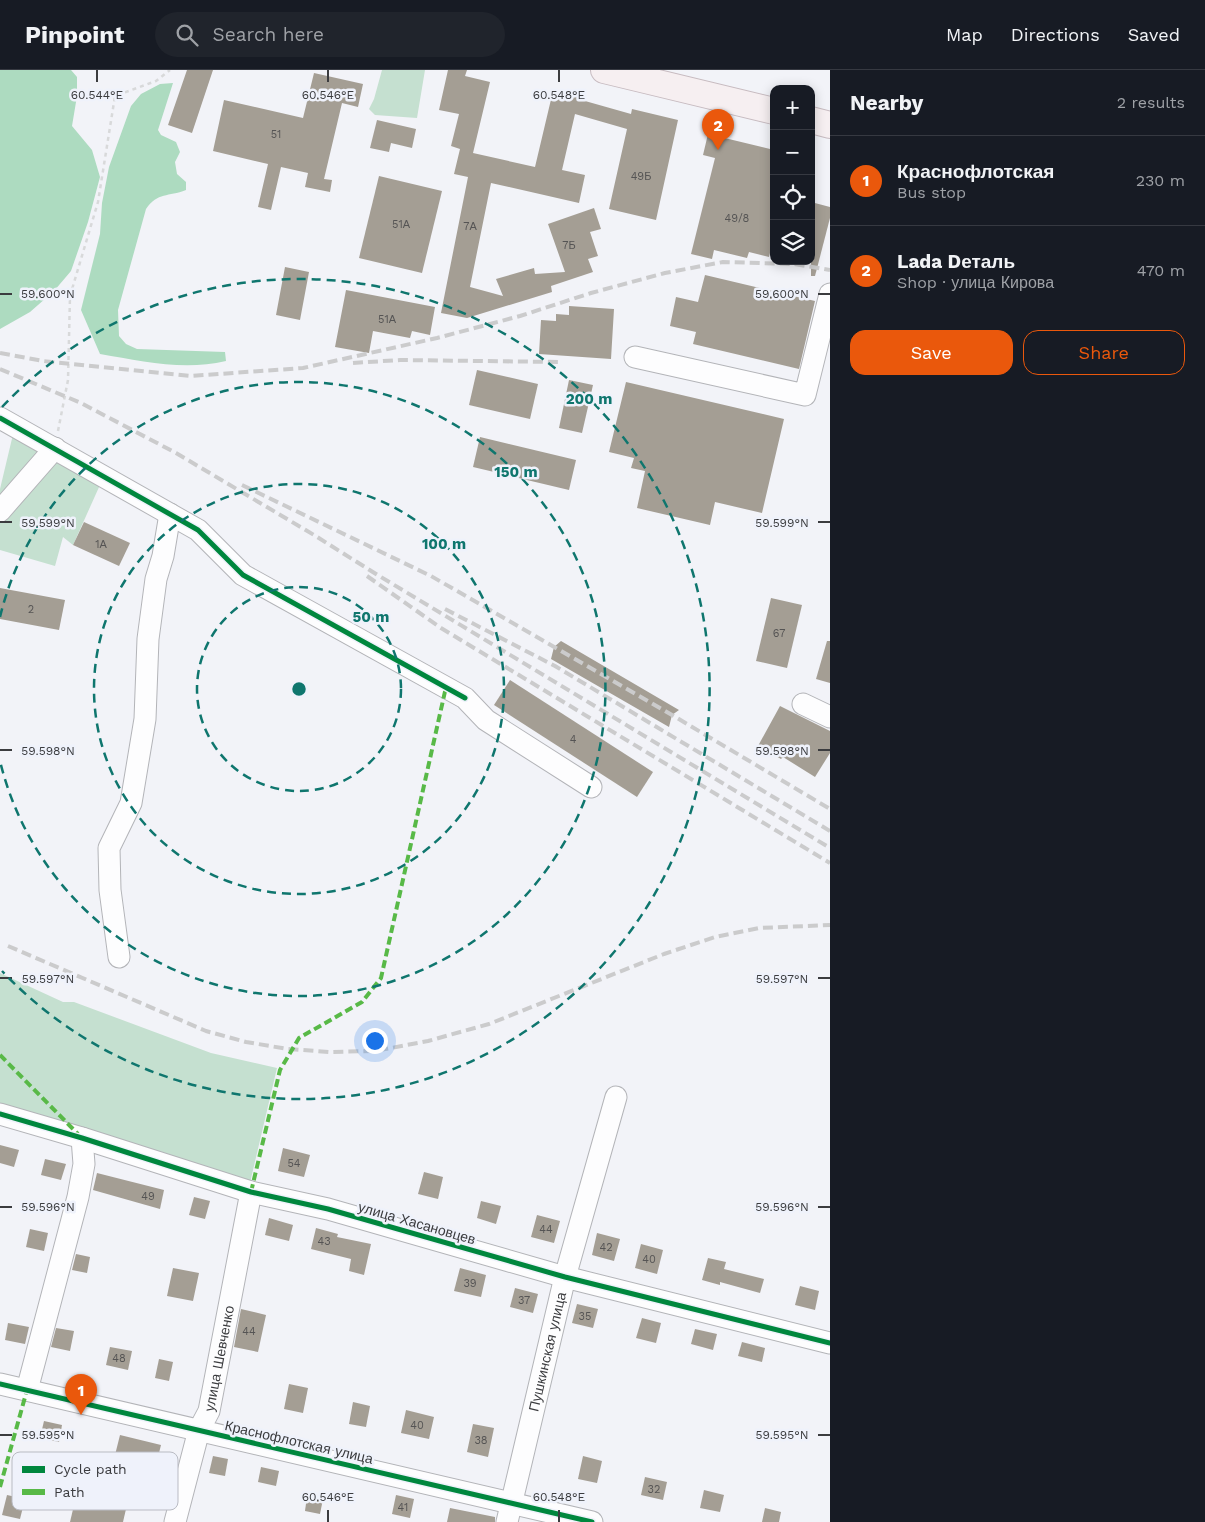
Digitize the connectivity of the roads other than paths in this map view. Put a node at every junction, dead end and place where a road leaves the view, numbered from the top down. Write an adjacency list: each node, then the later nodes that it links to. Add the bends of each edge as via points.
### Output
1 (604, 70): 2 (main road)
2 (770, 110)
3 (815, 121): 4 (main road)
4 (830, 125)
5 (830, 294): 6 (street, via 805,395)
6 (635, 358)
7 (0, 418): 8 (street)
8 (55, 448): 9 (street); 10 (street)
9 (0, 511)
10 (170, 514): 13 (street, via 198,530 243,575 465,698 486,720); 14 (street, via 151,614 145,719 131,803 109,848 110,890)
11 (803, 704): 12 (street)
12 (830, 717)
13 (591, 787)
14 (119, 957)
15 (616, 1097): 19 (street, Пушкинская улица)
16 (0, 1114): 17 (street, улица Хасановцев)
17 (82, 1138): 18 (street, улица Хасановцев); 22 (street, via 84,1164 78,1197)
18 (251, 1192): 19 (street, улица Хасановцев, via 328,1209); 23 (street, улица Шевченко, via 208,1411)
19 (566, 1277): 20 (street, улица Хасановцев); 24 (street, Пушкинская улица)
20 (830, 1343)
21 (0, 1384): 22 (street, Краснофлотская улица)
22 (27, 1390): 23 (street, Краснофлотская улица)
23 (199, 1430): 24 (street, Краснофлотская улица); 25 (street, улица Шевченко)
24 (509, 1513): 26 (street, Краснофлотская улица)
25 (175, 1522)
26 (592, 1522)

